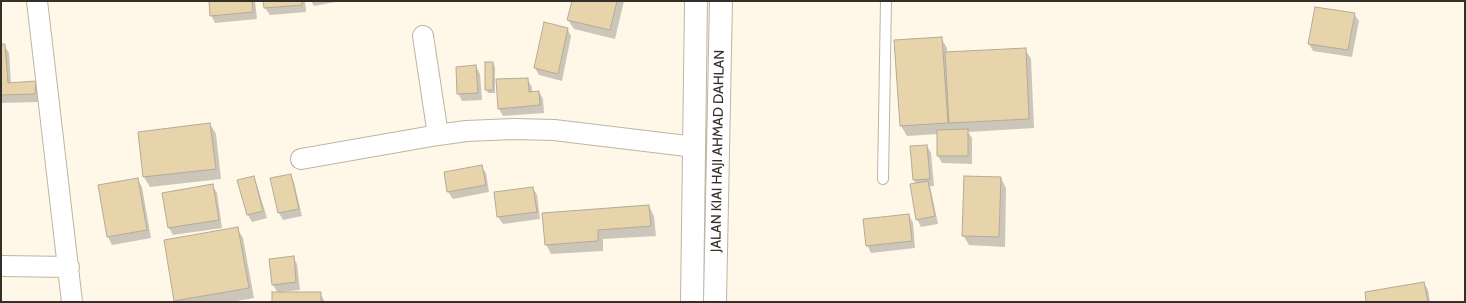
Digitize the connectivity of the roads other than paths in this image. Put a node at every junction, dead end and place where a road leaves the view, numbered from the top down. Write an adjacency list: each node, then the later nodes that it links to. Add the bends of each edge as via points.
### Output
1 (38, 1): 11 (street)
2 (696, 1): 7 (main road, JALAN KIAI HAJI AHMAD DAHLAN)
3 (721, 1): 14 (main road, JALAN KIAI HAJI AHMAD DAHLAN)
4 (886, 1): 9 (lane)
5 (423, 36): 6 (street)
6 (438, 135): 7 (street, via 473,131 554,130); 8 (street)
7 (695, 147): 13 (main road, JALAN KIAI HAJI AHMAD DAHLAN)
8 (301, 159)
9 (883, 179)
10 (1, 266): 11 (street)
11 (69, 267): 12 (street)
12 (72, 302)
13 (692, 302)
14 (716, 302)

